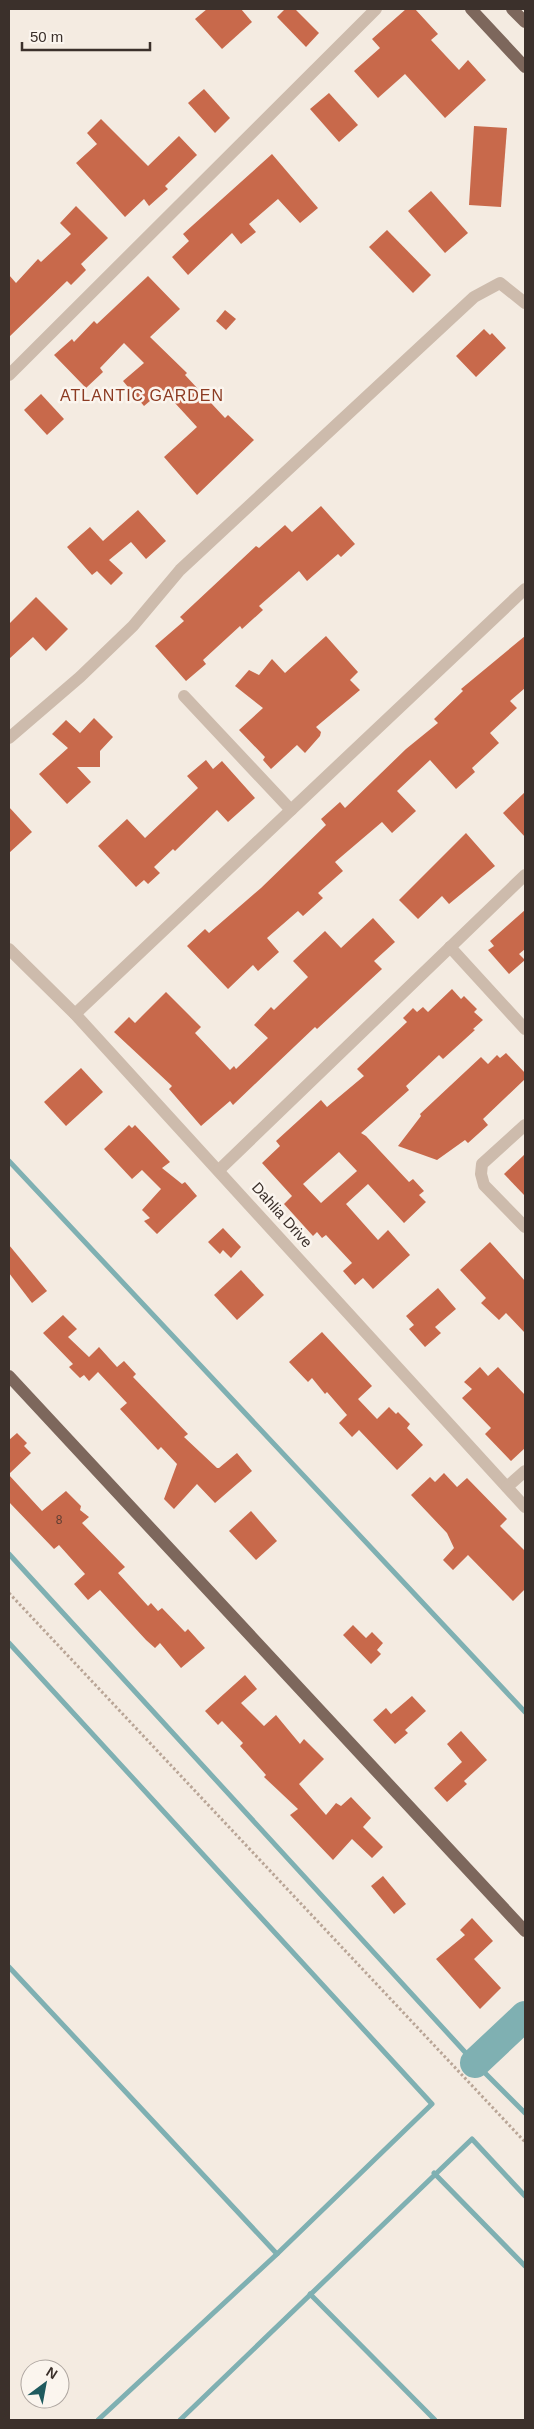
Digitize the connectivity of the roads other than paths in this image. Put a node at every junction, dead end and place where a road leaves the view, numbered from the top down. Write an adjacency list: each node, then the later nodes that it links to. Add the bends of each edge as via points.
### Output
1 (376, 9): 7 (street)
2 (471, 9): 5 (main road)
3 (512, 9): 4 (main road)
4 (525, 22)
5 (525, 66)
6 (525, 303): 10 (street, via 500,283 474,297 180,570 133,626 87,670)
7 (9, 375)
8 (525, 589): 11 (street)
9 (184, 696): 11 (street)
10 (9, 738)
11 (291, 810): 15 (street)
12 (525, 875): 13 (street)
13 (450, 947): 16 (street); 18 (street)
14 (9, 949): 15 (street, Dahlia Drive)
15 (75, 1014): 18 (street, Dahlia Drive)
16 (525, 1029)
17 (525, 1125): 19 (street, via 482,1164 481,1174 484,1185)
18 (219, 1170): 22 (street, Dahlia Drive)
19 (525, 1227)
20 (9, 1376): 24 (main road)
21 (525, 1471): 22 (street)
22 (507, 1487): 23 (street, Dahlia Drive)
23 (525, 1507)
24 (525, 1931)

